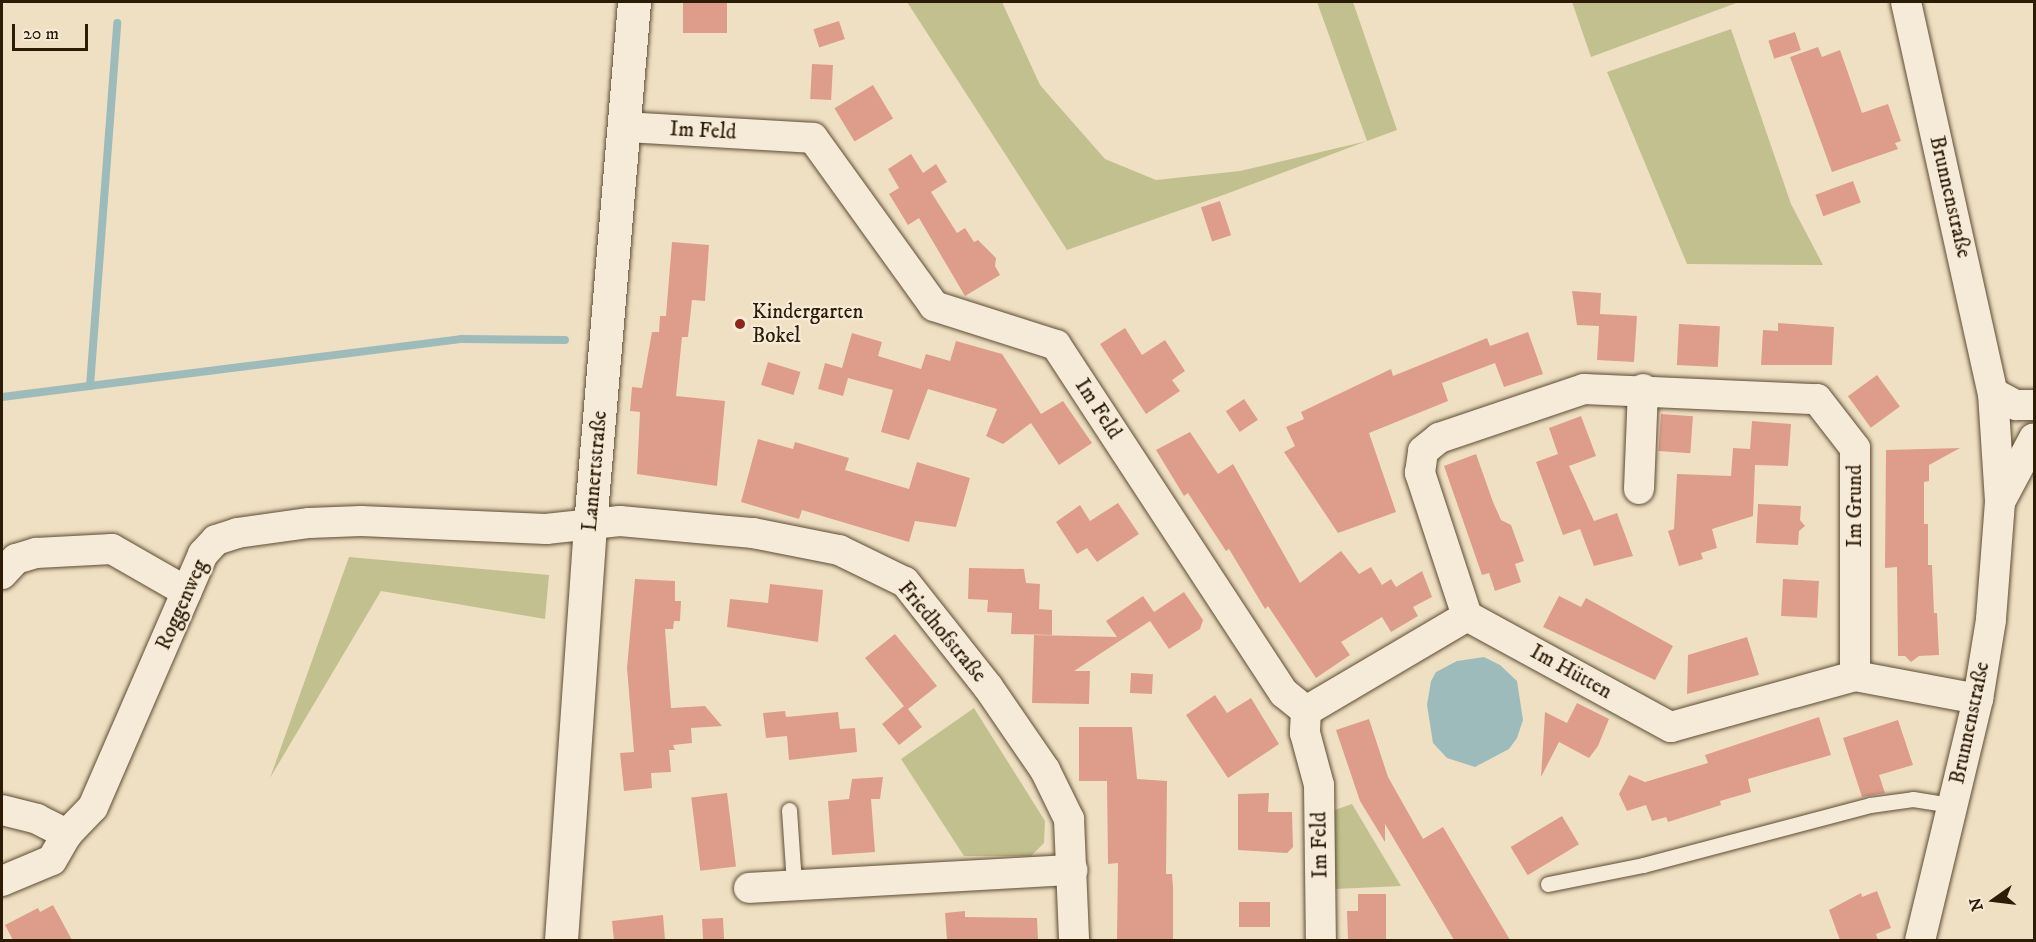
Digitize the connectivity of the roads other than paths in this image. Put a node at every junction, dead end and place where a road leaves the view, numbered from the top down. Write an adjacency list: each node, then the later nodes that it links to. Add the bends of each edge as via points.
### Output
1 (634, 2): 3 (street, Lannertstraße)
2 (1906, 2): 5 (street, Brunnenstraße)
3 (625, 127): 10 (street, Lannertstraße); 16 (street, Im Feld, via 813,138 934,306 1056,345 1284,693)
4 (1642, 389): 8 (street); 13 (street, Im Grund, via 1584,389 1439,438 1423,451 1420,473); 14 (street, Im Grund, via 1817,399 1855,448)
5 (1993, 393): 6 (street, via 2016,405); 9 (street, Brunnenstraße)
6 (2034, 405)
7 (2034, 438): 9 (street, Brunnenstraße)
8 (1639, 489)
9 (2000, 502): 15 (street, Brunnenstraße, via 1991,620)
10 (590, 525): 12 (street, Roggenweg, via 546,529 361,521 237,533 216,540 203,554); 21 (street, Friedhofstraße, via 620,521 753,532 839,550 905,582 988,687 1045,770 1069,819); 26 (street, Lannertstraße)
11 (2, 574): 12 (street, via 16,560 36,553 112,549)
12 (187, 592): 20 (street, Roggenweg, via 93,807)
13 (1467, 616): 14 (street, Im Hütten, via 1671,727); 16 (street)
14 (1855, 676): 15 (street)
15 (1978, 699): 17 (street, Brunnenstraße)
16 (1306, 711): 28 (street, Im Feld, via 1305,733 1319,785)
17 (1952, 805): 24 (lane, via 1913,799 1870,805 1643,865); 29 (street, Brunnenstraße)
18 (2, 810): 20 (street, via 37,819)
19 (789, 810): 23 (lane)
20 (67, 834): 22 (street, Roggenweg, via 52,860)
21 (1073, 870): 23 (street); 27 (street, Friedhofstraße)
22 (2, 881)
23 (794, 884): 25 (street)
24 (1548, 884)
25 (749, 888)
26 (561, 940)
27 (1074, 940)
28 (1321, 940)
29 (1920, 940)

